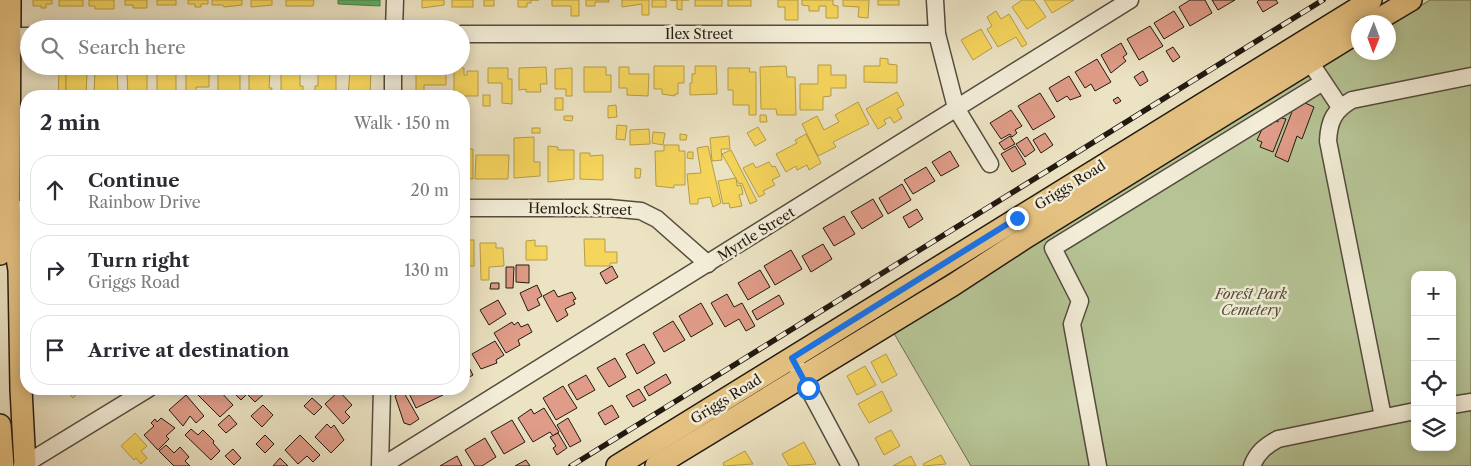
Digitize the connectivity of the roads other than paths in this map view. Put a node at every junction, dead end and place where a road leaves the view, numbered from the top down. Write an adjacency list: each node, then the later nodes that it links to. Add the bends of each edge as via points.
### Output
1 (10, 0): 11 (main road)
2 (395, 0): 8 (street)
3 (935, 0): 10 (street)
4 (1130, 0): 19 (street, Myrtle Street)
5 (1371, 0): 23 (main road, Griggs Road)
6 (1411, 0): 7 (main road)
7 (1386, 15)
8 (394, 20)
9 (470, 34): 10 (street, Ilex Street)
10 (937, 34): 19 (street)
11 (13, 36): 22 (main road)
12 (1351, 36): 13 (main road, Griggs Road)
13 (1310, 62): 16 (street); 23 (main road, Griggs Road)
14 (393, 75): 17 (street)
15 (1471, 76): 18 (street, via 1366,96)
16 (1323, 82): 18 (street); 42 (street, via 1053,248 1080,301 1072,324)
17 (393, 90)
18 (1340, 106): 34 (street, via 1333,116 1328,141)
19 (956, 108): 20 (street); 25 (street, Myrtle Street)
20 (990, 164)
21 (470, 208): 25 (street, Hemlock Street, via 625,208 641,211 657,219)
22 (12, 209): 24 (main road); 26 (main road, via 19,270)
23 (1022, 227): 27 (main road, Griggs Road, via 953,285)
24 (0, 254)
25 (708, 264): 39 (street, Myrtle Street)
26 (20, 330)
27 (797, 367): 36 (main road, Griggs Road); 41 (street)
28 (21, 395): 37 (main road)
29 (138, 395): 37 (street)
30 (382, 395): 39 (street)
31 (1471, 402): 32 (street)
32 (1456, 404)
33 (1411, 413): 34 (street)
34 (1383, 417): 43 (street, via 1278,439 1266,445)
35 (0, 425): 38 (main road)
36 (655, 461): 40 (main road, Griggs Road)
37 (24, 465)
38 (3, 466)
39 (381, 466)
40 (617, 466)
41 (850, 466)
42 (1098, 466)
43 (1252, 466)

